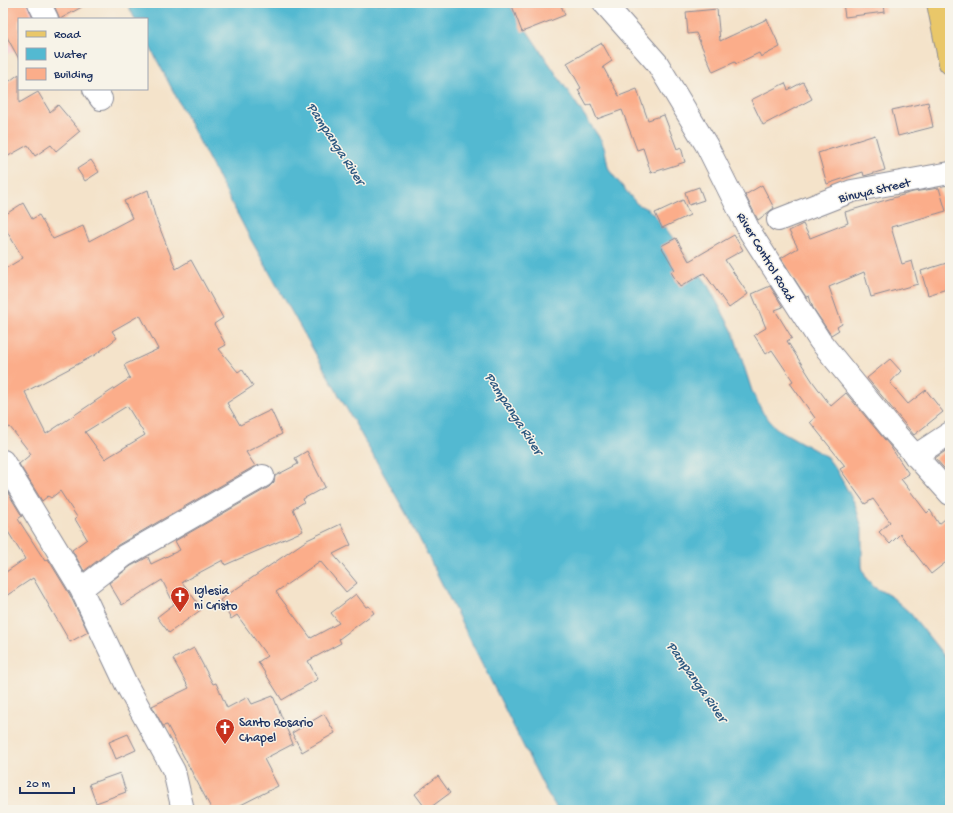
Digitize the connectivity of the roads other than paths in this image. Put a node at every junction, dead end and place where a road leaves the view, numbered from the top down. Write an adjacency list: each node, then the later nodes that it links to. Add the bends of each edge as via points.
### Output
1 (39, 3): 4 (street)
2 (604, 3): 9 (street, River Control Road, via 657,64 707,146 750,232 820,341)
3 (938, 3): 5 (main road)
4 (47, 18)
5 (950, 63)
6 (950, 173): 7 (street, Binuya Street, via 852,191)
7 (778, 220)
8 (950, 433): 9 (street)
9 (915, 456): 12 (street, River Control Road)
10 (3, 461): 13 (street)
11 (263, 476): 13 (street, via 124,556)
12 (950, 494)
13 (81, 588): 14 (street, via 126,684 174,771)
14 (183, 810)

